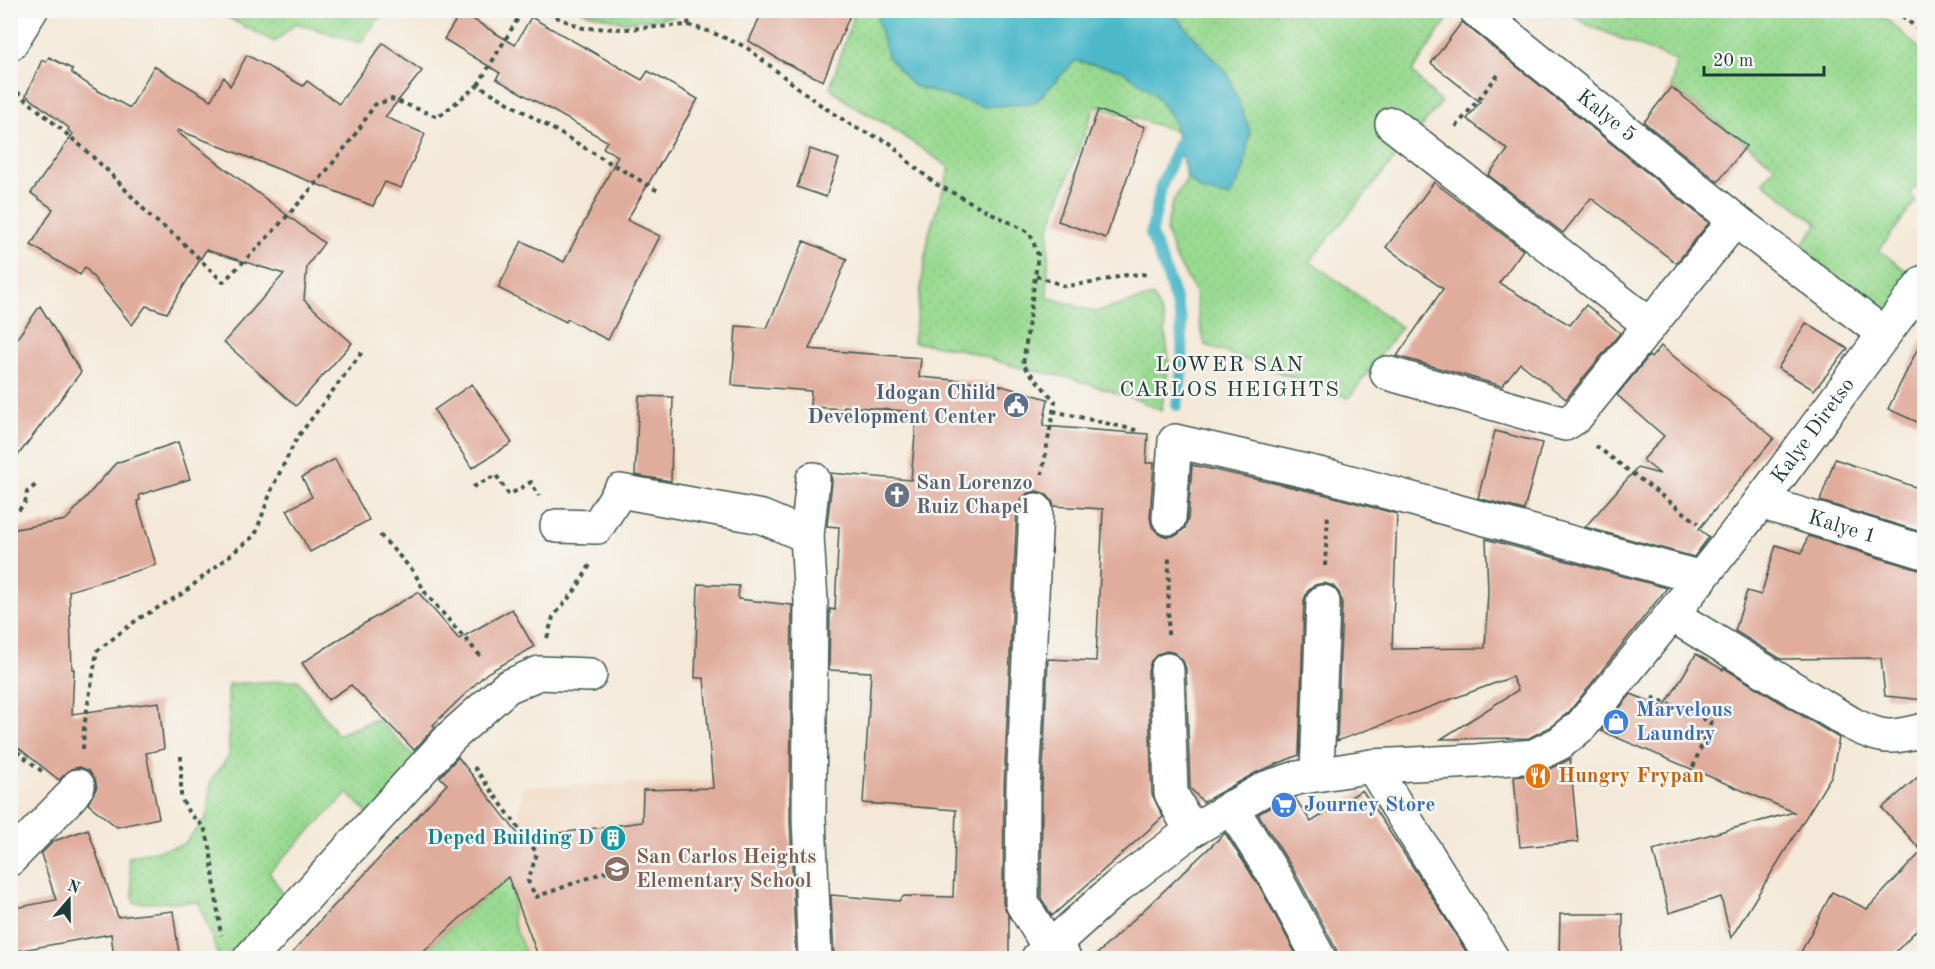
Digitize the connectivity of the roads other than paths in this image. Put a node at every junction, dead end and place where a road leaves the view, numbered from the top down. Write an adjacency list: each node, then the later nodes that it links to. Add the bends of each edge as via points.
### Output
1 (31, 10): 3 (street)
2 (1476, 10): 5 (street, Kalye 5)
3 (10, 44)
4 (1392, 124): 7 (street)
5 (1735, 220): 7 (street); 8 (street, Kalye 5)
6 (1924, 282): 8 (street, Kalye Diretso)
7 (1650, 325): 9 (street, via 1576,417 1565,424)
8 (1884, 334): 11 (street, Kalye Diretso)
9 (1387, 373)
10 (813, 479): 15 (street)
11 (1760, 502): 16 (street, Kalye 1); 17 (street, Kalye Diretso)
12 (1035, 510): 29 (street, via 1022,903)
13 (1169, 519): 17 (street, via 1175,441 1332,477)
14 (557, 526): 15 (street, via 597,527 620,491 762,517)
15 (807, 536): 31 (street, via 811,601 809,818)
16 (1924, 552)
17 (1701, 578): 19 (street, Kalye Diretso)
18 (1323, 602): 24 (street)
19 (1671, 615): 22 (street, via 1872,734 1888,738); 23 (street, Kalye Diretso, via 1582,725 1560,743 1534,756)
20 (1167, 670): 27 (street, via 1171,793)
21 (590, 675): 30 (street, via 539,673 507,687 452,736)
22 (1924, 730)
23 (1372, 766): 24 (street, Kalye Diretso); 33 (street)
24 (1317, 774): 26 (street, Kalye Diretso, via 1266,788)
25 (78, 786): 28 (street)
26 (1231, 807): 27 (street, Kalye Diretso); 32 (street)
27 (1191, 831): 29 (street, Kalye Diretso, via 1117,887)
28 (10, 859)
29 (1050, 955)
30 (250, 958)
31 (815, 958)
32 (1319, 958)
33 (1492, 958)

